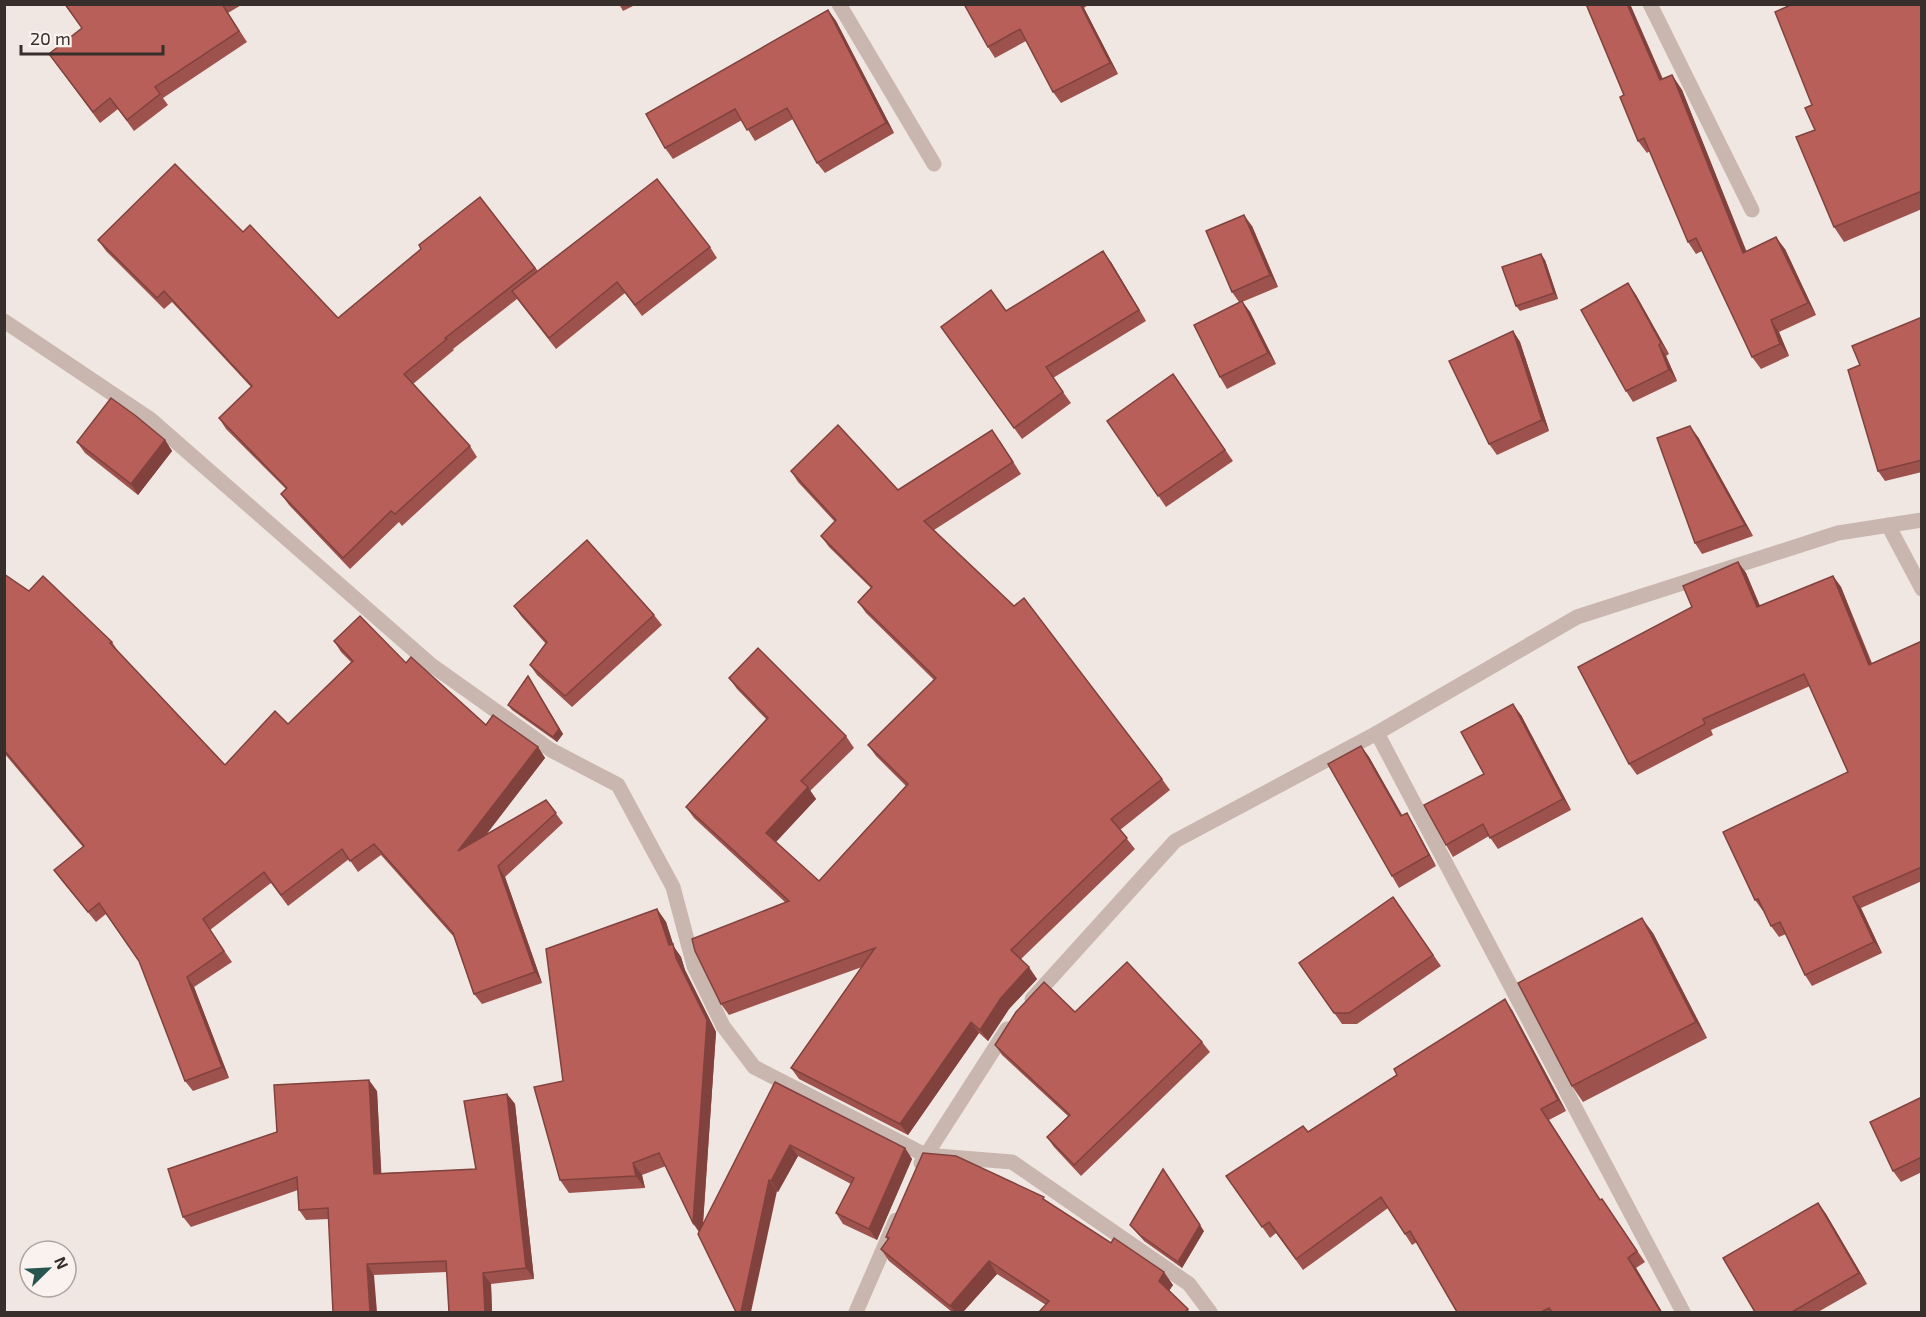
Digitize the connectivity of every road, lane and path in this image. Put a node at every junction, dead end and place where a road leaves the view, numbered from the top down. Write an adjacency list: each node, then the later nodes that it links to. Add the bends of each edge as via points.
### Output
1 (839, 4): 3 (street)
2 (1650, 4): 4 (street)
3 (934, 164)
4 (1752, 210)
5 (4, 321): 10 (street, via 150,419 430,664 551,750 618,785 673,886 694,966 723,1026 754,1067)
6 (1922, 520): 7 (street)
7 (1888, 525): 8 (street); 9 (street, via 1838,532 1577,617)
8 (1922, 589)
9 (1377, 733): 10 (street, via 1175,841 1020,1012); 15 (street)
10 (925, 1155): 11 (street); 14 (street, via 1012,1162 1189,1284)
11 (916, 1176)
12 (902, 1207): 13 (street)
13 (856, 1312)
14 (1210, 1312)
15 (1683, 1312)

